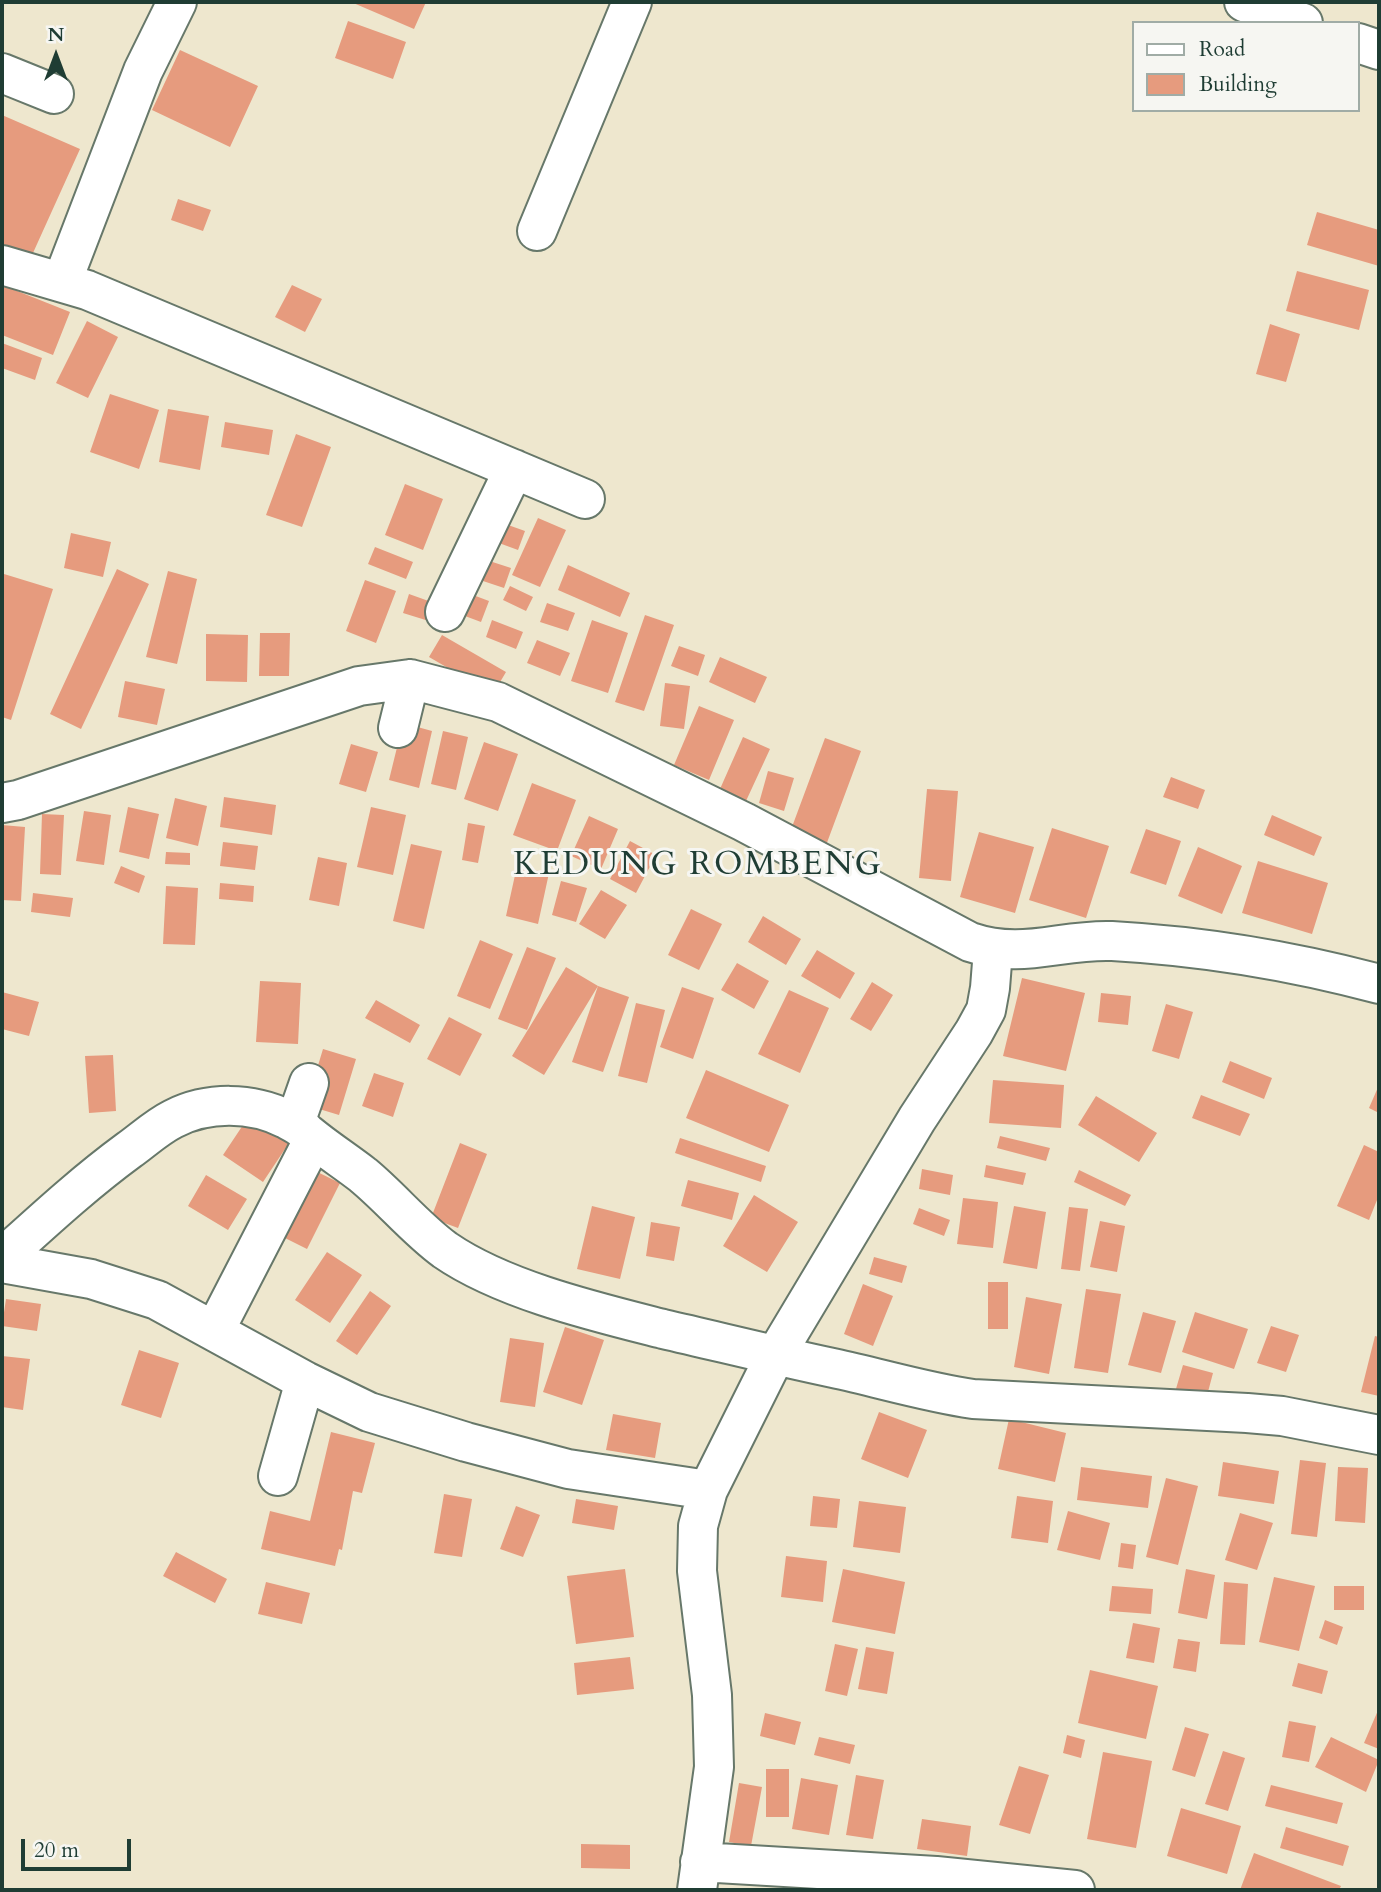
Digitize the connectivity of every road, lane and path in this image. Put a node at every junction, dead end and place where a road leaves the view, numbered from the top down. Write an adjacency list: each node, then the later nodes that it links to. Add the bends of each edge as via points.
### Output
1 (177, 2): 11 (street, via 143,72)
2 (632, 2): 9 (street)
3 (1244, 2): 4 (street)
4 (1297, 21)
5 (1360, 44): 6 (street)
6 (1379, 50)
7 (2, 73): 8 (street)
8 (54, 94)
9 (537, 231)
10 (2, 265): 11 (street)
11 (62, 282): 12 (street)
12 (514, 469): 13 (street); 14 (street)
13 (585, 499)
14 (445, 612)
15 (410, 679): 16 (street); 17 (street, via 359,686); 18 (street, via 498,702)
16 (398, 728)
17 (2, 803)
18 (993, 950): 19 (street, via 1096,942 1167,946 1288,964); 24 (street, via 986,1010)
19 (1379, 984)
20 (309, 1083): 21 (street)
21 (301, 1129): 22 (street, via 273,1112 237,1106 211,1107 174,1119 81,1187); 23 (street, via 310,1141 308,1150); 24 (street, via 363,1175 446,1251 494,1275 604,1314)
22 (2, 1260): 23 (street, via 91,1279 157,1300)
23 (215, 1330): 25 (street)
24 (775, 1356): 26 (street, via 972,1399 1247,1413); 28 (street)
25 (306, 1381): 27 (street); 28 (street, via 369,1412 466,1442 568,1469)
26 (1379, 1435)
27 (278, 1476)
28 (708, 1490): 29 (street, via 698,1526 697,1571 712,1695 714,1767)
29 (699, 1876): 30 (street, via 936,1876)
30 (1075, 1890)

